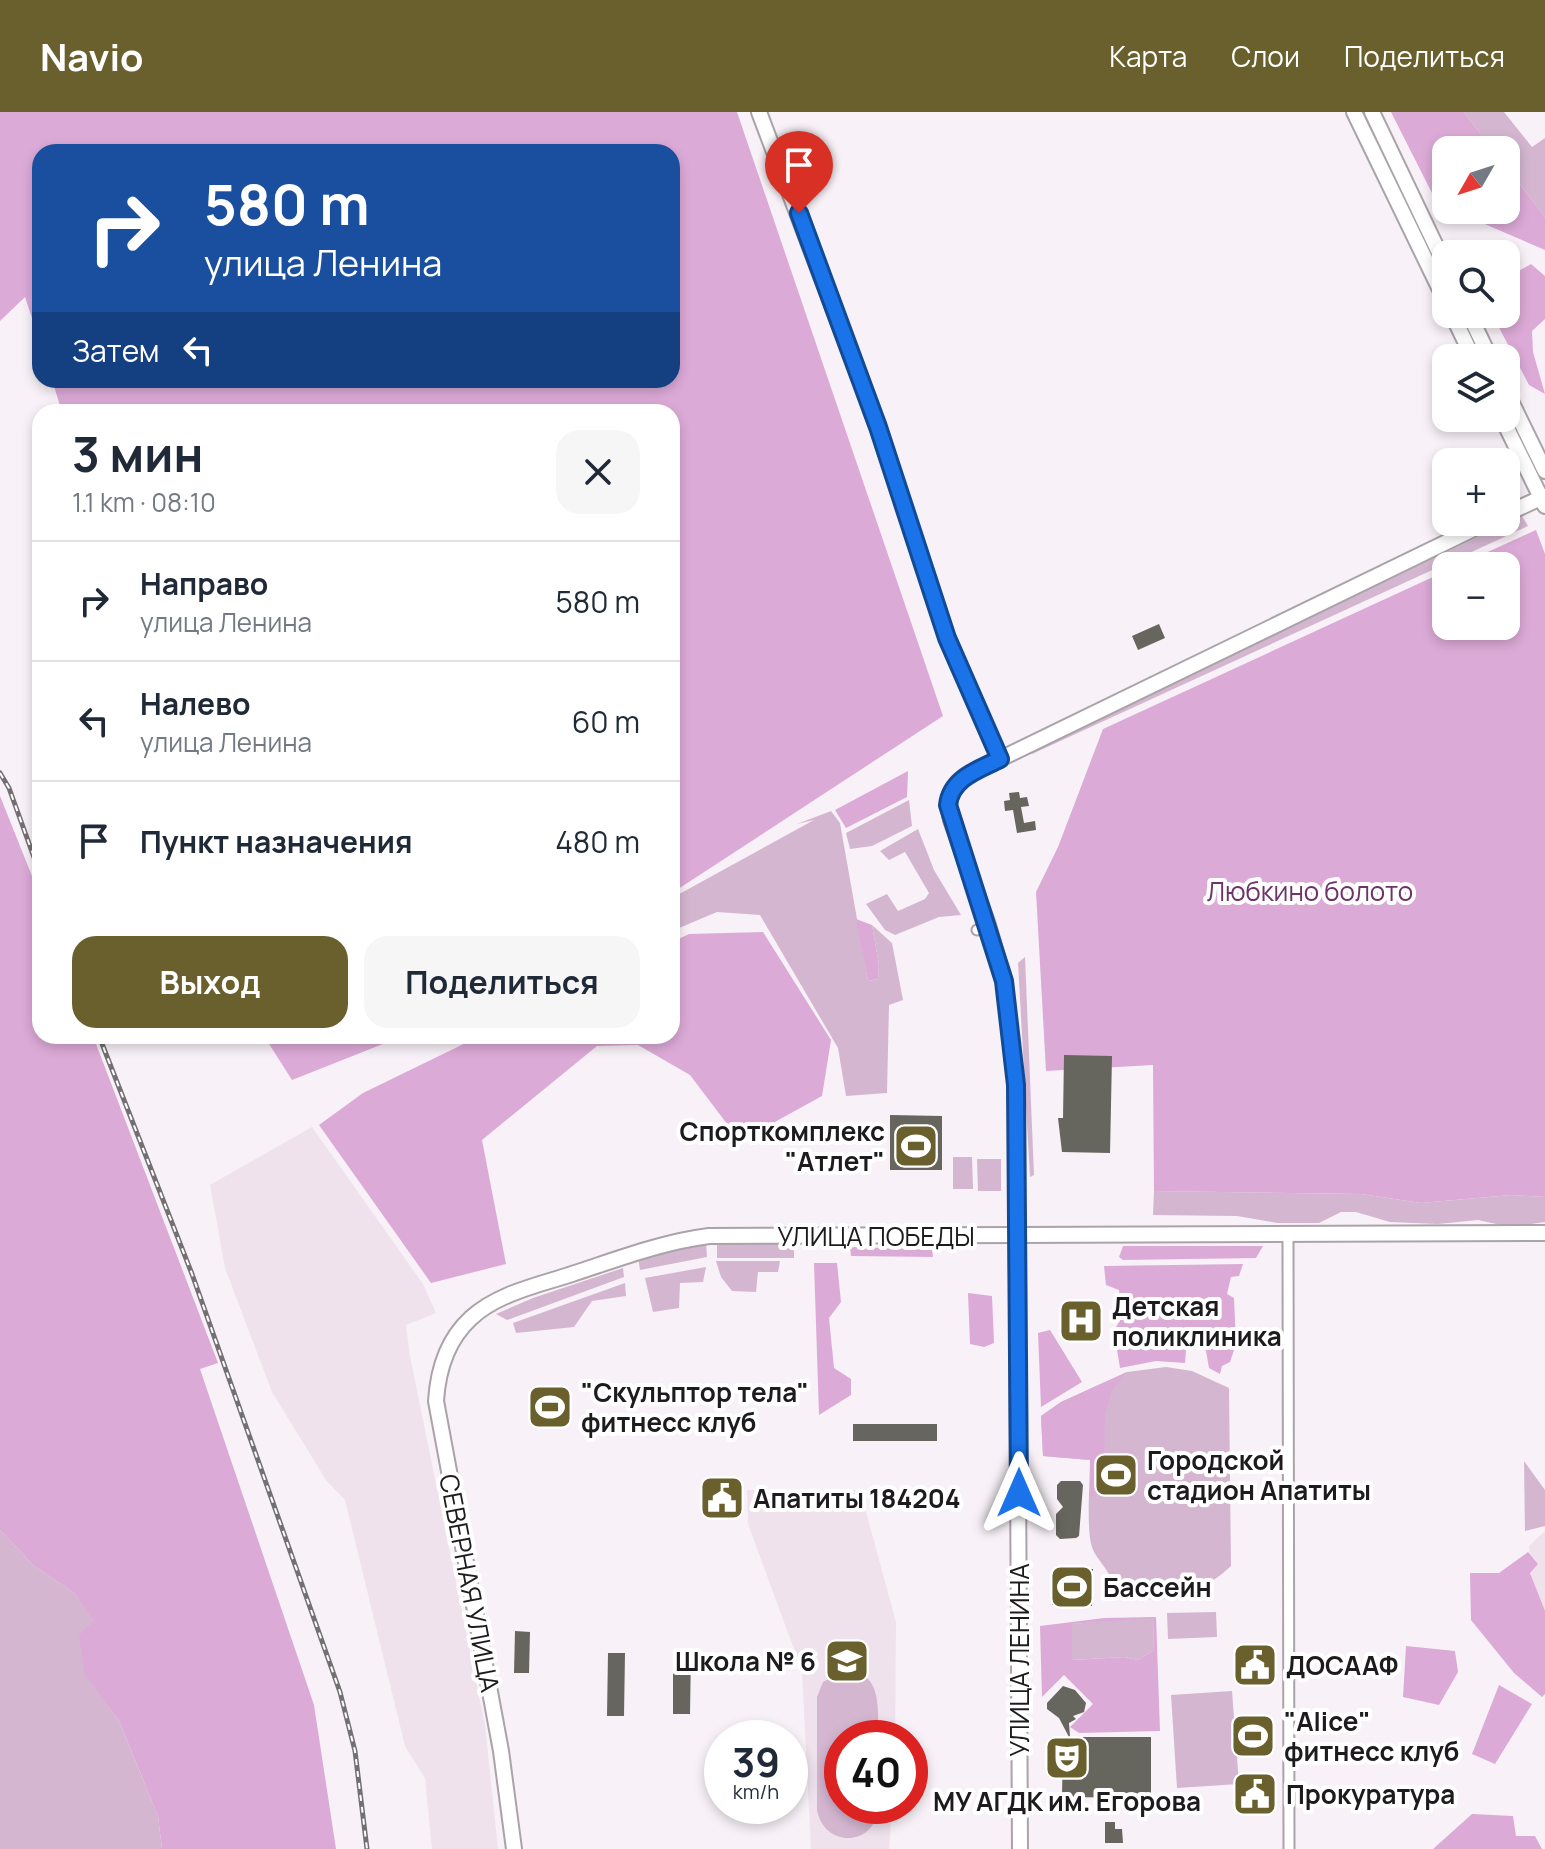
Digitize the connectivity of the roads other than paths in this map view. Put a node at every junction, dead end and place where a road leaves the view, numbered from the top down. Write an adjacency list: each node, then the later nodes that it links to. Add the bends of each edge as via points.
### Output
1 (759, 112): 12 (street, via 878,427 947,638)
2 (1354, 112): 5 (street)
3 (1372, 112): 4 (street)
4 (1433, 240)
5 (1432, 271)
6 (1520, 420): 8 (street)
7 (1509, 432): 9 (street)
8 (1545, 471)
9 (1544, 500): 10 (street)
10 (1520, 509)
11 (1459, 536): 12 (street, УЛИЦА ЛЕНИНА)
12 (1000, 759): 15 (street, УЛИЦА ЛЕНИНА, via 957,782 948,805 1004,981 1016,1085)
13 (1545, 1233): 14 (street, УЛИЦА ПОБЕДЫ)
14 (1288, 1234): 15 (street, УЛИЦА ПОБЕДЫ); 19 (street)
15 (1018, 1236): 16 (street, УЛИЦА ПОБЕДЫ, via 680,1240 504,1297); 18 (street, УЛИЦА ЛЕНИНА)
16 (465, 1324): 17 (street, СЕВЕРНАЯ УЛИЦА, via 443,1359 436,1401 501,1751)
17 (514, 1849)
18 (1020, 1849)
19 (1289, 1849)

